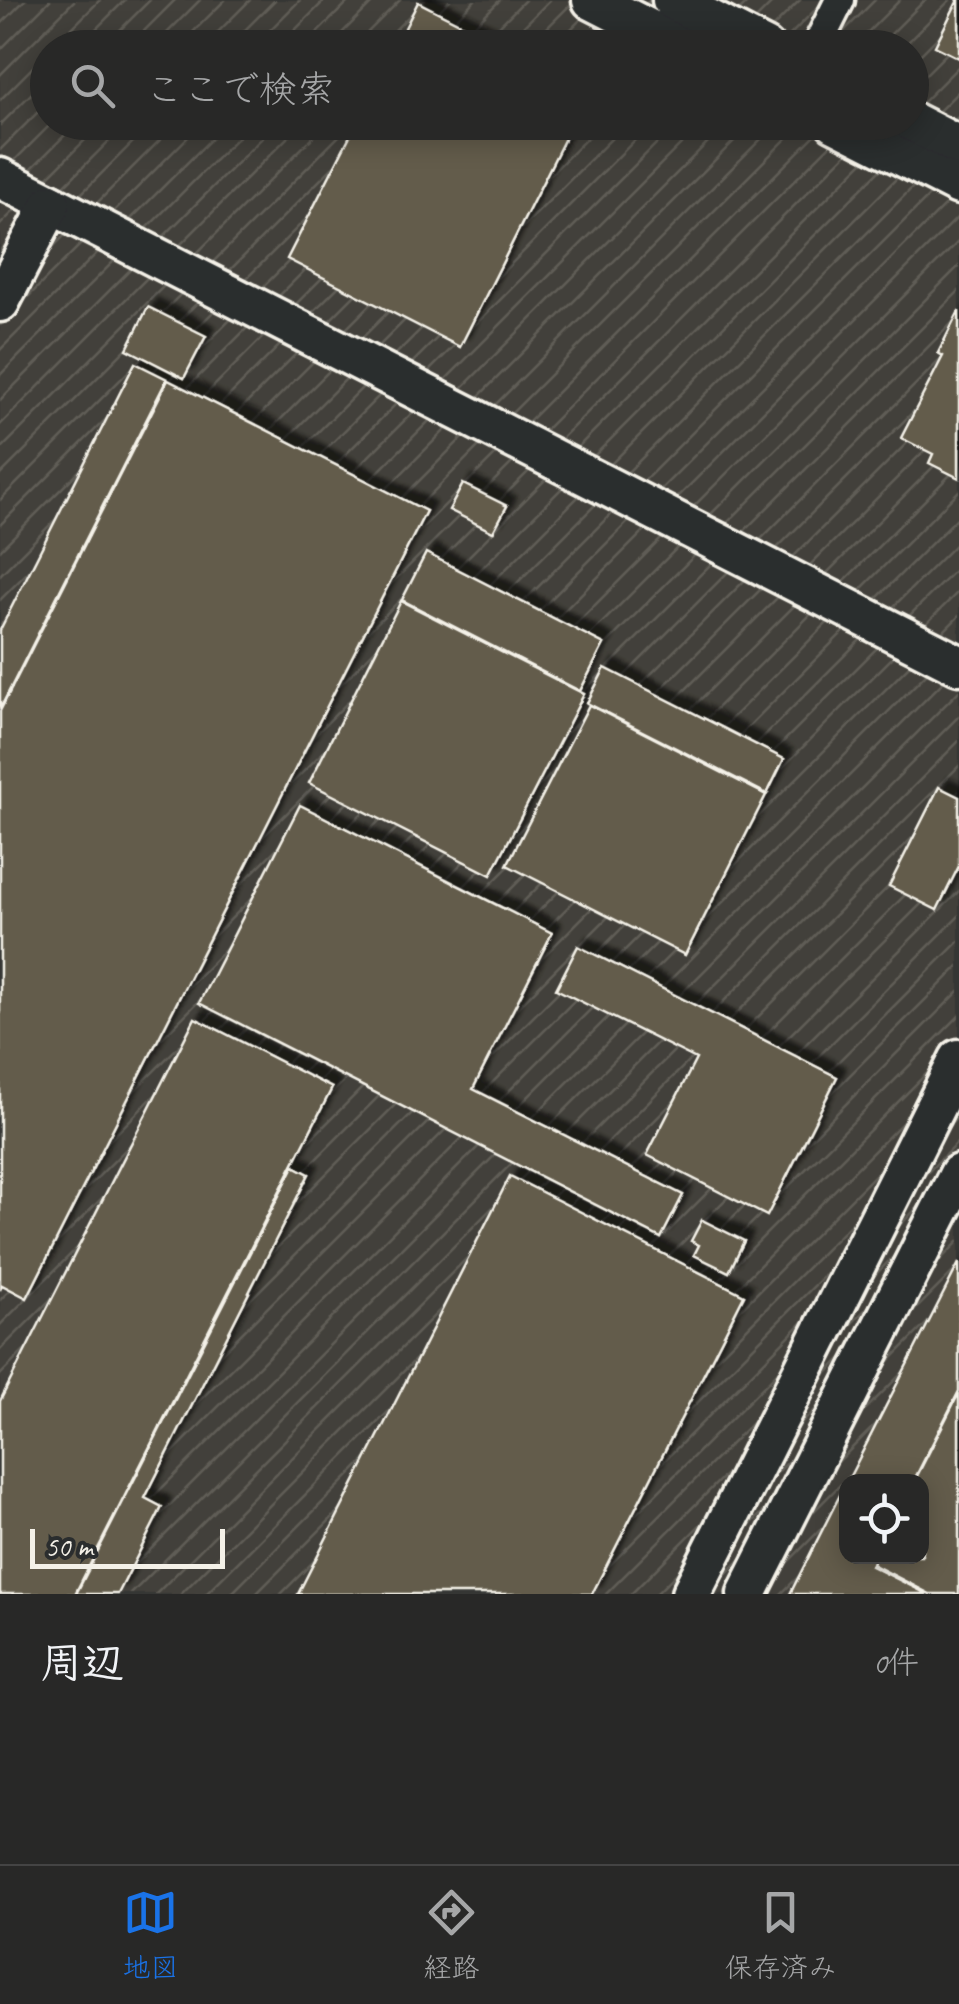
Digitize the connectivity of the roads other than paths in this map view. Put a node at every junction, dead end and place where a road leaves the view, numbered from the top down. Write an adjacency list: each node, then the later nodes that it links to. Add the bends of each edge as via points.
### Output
1 (592, 0): 4 (street)
2 (672, 0): 5 (street)
3 (840, 0): 6 (street)
4 (651, 30)
5 (730, 30)
6 (825, 30)
7 (929, 131): 9 (street)
8 (870, 140): 11 (street)
9 (959, 146)
10 (0, 178): 12 (street)
11 (959, 185)
12 (50, 204): 13 (street); 14 (street)
13 (0, 302)
14 (959, 665)
15 (959, 1059): 17 (street)
16 (959, 1174): 18 (street)
17 (691, 1594)
18 (747, 1594)

